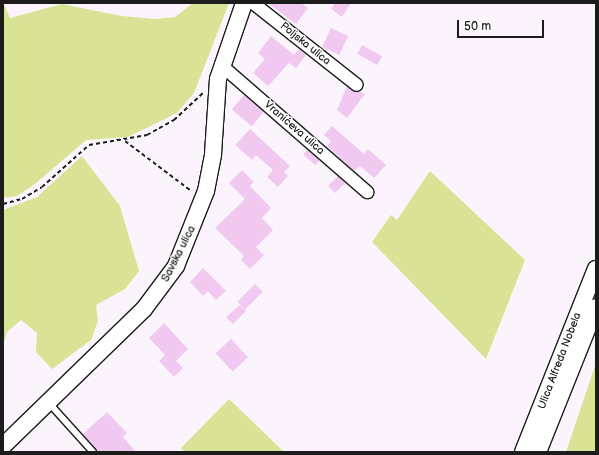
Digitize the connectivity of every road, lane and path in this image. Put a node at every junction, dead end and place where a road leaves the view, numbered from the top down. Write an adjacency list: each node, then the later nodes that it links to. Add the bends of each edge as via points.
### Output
1 (244, 3): 3 (main road, Savska ulica)
2 (253, 3): 4 (street, Poljska ulica)
3 (219, 72): 5 (path, via 174,120 147,135); 6 (street, Vranićeva ulica); 7 (main road, Savska ulica, via 213,154)
4 (356, 85)
5 (125, 141): 7 (path, via 166,169); 8 (path, via 89,145 42,187 22,199)
6 (367, 192)
7 (203, 202): 11 (main road, Savska ulica, via 179,260 156,295)
8 (3, 204)
9 (596, 269): 14 (main road, Ulica Alfreda Nobela)
10 (596, 307): 15 (main road, Ulica Alfreda Nobela)
11 (48, 402): 12 (main road, Savska ulica); 13 (lane)
12 (3, 446)
13 (93, 452)
14 (523, 452)
15 (538, 452)

